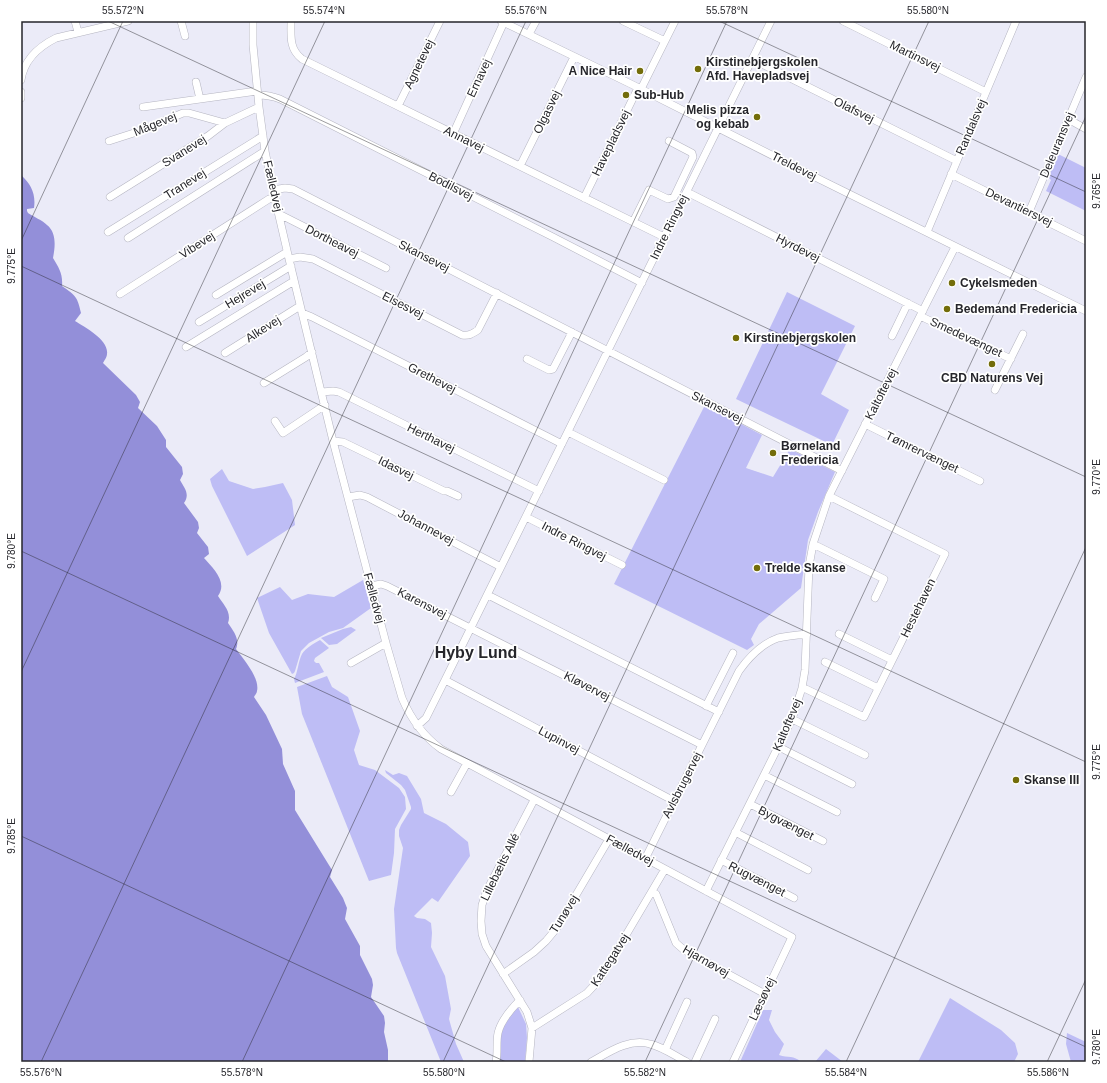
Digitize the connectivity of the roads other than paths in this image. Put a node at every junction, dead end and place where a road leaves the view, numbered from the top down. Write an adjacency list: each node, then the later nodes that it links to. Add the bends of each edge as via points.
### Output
1 (75, 21): 14 (street)
2 (128, 21): 14 (street)
3 (181, 21): 16 (street)
4 (252, 21): 26 (street, Fælledvej)
5 (291, 21): 29 (street, Annavej, via 293,50 302,59)
6 (440, 21): 29 (street, Agnetevej)
7 (503, 21): 15 (street, Treldevej); 36 (street, Ernavej)
8 (536, 21): 15 (street)
9 (623, 21): 17 (street)
10 (675, 21): 17 (street, Havepladsvej)
11 (771, 21): 19 (street, Indre Ringvej)
12 (843, 21): 25 (street, Martinsvej)
13 (1016, 21): 25 (street, Randalsvej)
14 (78, 32): 21 (street, via 47,42 26,64)
15 (529, 34): 18 (street, Treldevej)
16 (185, 36)
17 (665, 41): 23 (street, Havepladsvej)
18 (574, 57): 23 (street, Treldevej); 42 (street, Olgasvej)
19 (752, 59): 34 (street, Indre Ringvej); 41 (street, Olafsvej)
20 (1086, 77): 32 (street, Deleuransvej)
21 (21, 80)
22 (196, 82): 28 (street)
23 (640, 89): 34 (street, Treldevej); 48 (street, Havepladsvej)
24 (21, 92): 27 (street)
25 (986, 92): 41 (street, Randalsvej)
26 (257, 93): 28 (street); 31 (street, Fælledvej); 61 (street, Bodilsvej, via 280,99)
27 (21, 98)
28 (200, 99): 30 (street)
29 (398, 106): 36 (street, Annavej)
30 (143, 107)
31 (259, 107): 33 (street, Svanevej); 37 (street, Fælledvej)
32 (1068, 120): 35 (street); 49 (street, Deleuransvej)
33 (225, 123): 39 (street, Mågevej, via 183,113); 46 (street, Svanevej)
34 (717, 128): 45 (street, Indre Ringvej); 53 (street, Treldevej)
35 (1086, 129)
36 (453, 134): 42 (street, Annavej)
37 (263, 136): 40 (street, Fælledvej); 52 (street, Tranevej)
38 (669, 141): 51 (street, via 692,153 693,157 674,197 668,199 649,190)
39 (109, 142)
40 (265, 151): 44 (street, Fælledvej); 55 (street)
41 (957, 161): 43 (street, Randalsvej)
42 (520, 166): 48 (street, Annavej)
43 (951, 174): 49 (street, Devantiersvej); 53 (street, Randalsvej)
44 (273, 190): 47 (street, Fælledvej); 62 (street, Skansevej, via 293,189)
45 (687, 192): 54 (street, Indre Ringvej); 65 (street, Hyrdevej)
46 (110, 197)
47 (276, 198): 50 (street, Fælledvej); 63 (street, Vibevej, via 269,199)
48 (584, 198): 51 (street, Annavej)
49 (1029, 212): 56 (street, Devantiersvej)
50 (279, 214): 58 (street, Fælledvej); 59 (street, Dortheavej)
51 (633, 222): 54 (street, Annavej)
52 (108, 232)
53 (927, 232): 57 (street, Treldevej)
54 (664, 237): 61 (street, Indre Ringvej)
55 (128, 238)
56 (1086, 240)
57 (955, 247): 67 (street, Treldevej); 68 (street, Kaltoftevej)
58 (289, 259): 60 (street, Fælledvej); 62 (street, Elsesvej, via 300,257 313,260 468,336 478,330); 64 (street); 69 (street, Hejrevej)
59 (386, 268)
60 (294, 281): 66 (street, Fælledvej); 73 (street)
61 (642, 283): 74 (street, Indre Ringvej)
62 (497, 293): 70 (street, Skansevej)
63 (120, 294)
64 (216, 295)
65 (908, 303): 68 (street, Hyrdevej); 72 (street)
66 (301, 310): 75 (street, Fælledvej); 76 (street, Alkevej); 87 (street, Grethevej)
67 (1086, 311)
68 (922, 313): 78 (street, Smedevænget); 84 (street, Kaltoftevej)
69 (199, 322)
70 (572, 332): 74 (street, Skansevej); 77 (street, via 553,369 549,370)
71 (1023, 334): 78 (street, Smedevænget)
72 (892, 336)
73 (186, 347)
74 (608, 351): 85 (street, Indre Ringvej); 88 (street, Skansevej)
75 (312, 352): 79 (street); 81 (street, Fælledvej)
76 (225, 353)
77 (528, 359)
78 (1011, 359): 80 (street, Smedevænget)
79 (264, 383)
80 (996, 390)
81 (322, 392): 82 (street, Fælledvej); 91 (street, Herthavej, via 339,392)
82 (325, 405): 83 (street, via 283,433); 86 (street, Fælledvej)
83 (275, 421)
84 (865, 424): 88 (street, Kaltoftevej); 90 (street, Tømrervænget)
85 (568, 432): 87 (street, Indre Ringvej); 89 (street)
86 (333, 441): 92 (street, Idasvej, via 343,442); 94 (street, Fælledvej)
87 (562, 444): 91 (street, Indre Ringvej)
88 (842, 471): 93 (street, Kaltoftevej)
89 (664, 480)
90 (980, 481)
91 (539, 491): 95 (street, Indre Ringvej)
92 (458, 496)
93 (829, 496): 96 (street, Kaltoftevej); 107 (street, Hestehaven, via 945,554)
94 (348, 497): 98 (street, Johannevej, via 367,497); 99 (street, Fælledvej)
95 (526, 517): 97 (street, Indre Ringvej); 98 (street, Indre Ringvej)
96 (814, 544): 101 (street, via 884,579); 103 (street, Kaltoftevej, via 810,566)
97 (622, 565)
98 (501, 567): 100 (street, Indre Ringvej)
99 (371, 586): 102 (street, Karensvej, via 387,586); 105 (street, Fælledvej)
100 (488, 595): 102 (street, Indre Ringvej); 113 (street)
101 (875, 598)
102 (471, 628): 110 (street, Indre Ringvej); 117 (street, Kløvervej)
103 (807, 634): 111 (street, Kaltoftevej); 114 (street, Avlsbrugervej, via 777,639 752,654 739,671)
104 (839, 634): 107 (street)
105 (386, 643): 109 (street); 116 (street, Fælledvej, via 402,698)
106 (733, 653): 113 (street)
107 (892, 660): 112 (street, Hestehaven)
108 (825, 662): 112 (street)
109 (351, 663)
110 (445, 680): 116 (street, Indre Ringvej, via 426,718); 125 (street, Lupinvej)
111 (802, 688): 112 (street, Hestehaven, via 864,717); 115 (street, Kaltoftevej)
112 (878, 688)
113 (706, 706): 114 (street)
114 (719, 712): 117 (street, Avlsbrugervej)
115 (792, 719): 118 (street, Kaltoftevej); 119 (street)
116 (417, 726): 120 (street, Fælledvej, via 441,750)
117 (702, 745): 125 (street, Avlsbrugervej)
118 (779, 747): 121 (street, Kaltoftevej); 122 (street)
119 (865, 756)
120 (467, 763): 123 (street); 124 (street, Fælledvej)
121 (764, 775): 126 (street, Kaltoftevej); 127 (street)
122 (852, 784)
123 (451, 792)
124 (534, 800): 129 (street, Fælledvej); 139 (street, Lillebælts Allé, via 487,890 482,905 482,934 486,946)
125 (674, 801): 131 (street, Avlsbrugervej)
126 (750, 804): 128 (street, Kaltoftevej); 130 (street, Bygvænget)
127 (837, 812)
128 (736, 832): 132 (street, Kaltoftevej); 134 (street)
129 (609, 839): 131 (street, Fælledvej); 139 (street, Tunøvej, via 546,941)
130 (823, 841)
131 (645, 859): 133 (street, Fælledvej)
132 (721, 860): 135 (street, Kaltoftevej); 137 (street, Rugvænget)
133 (665, 869): 135 (street, Fælledvej); 136 (street, Kattegatvej)
134 (808, 870)
135 (706, 891): 138 (street, Fælledvej)
136 (652, 892): 140 (street, Hjarnøvej, via 656,894 676,943 684,950); 144 (street, Kattegatvej, via 600,979 587,993)
137 (794, 898)
138 (792, 937): 140 (street, Læsøvej)
139 (503, 974): 141 (street, Lillebælts Allé)
140 (765, 994): 152 (street, Læsøvej)
141 (520, 1000): 144 (street, Lillebælts Allé); 147 (street, via 501,1024)
142 (687, 1002): 145 (street)
143 (715, 1019): 151 (street)
144 (532, 1028): 148 (street, Lillebælts Allé)
145 (665, 1050): 146 (street); 149 (street, via 650,1044 632,1044 617,1047)
146 (674, 1059): 150 (street)
147 (496, 1062)
148 (529, 1062)
149 (591, 1062)
150 (687, 1062)
151 (695, 1062)
152 (733, 1062)

